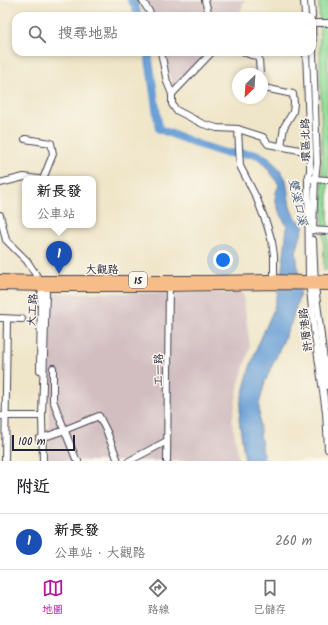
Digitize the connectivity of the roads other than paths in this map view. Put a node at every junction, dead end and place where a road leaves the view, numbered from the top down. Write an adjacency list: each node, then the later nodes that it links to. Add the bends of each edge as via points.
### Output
1 (142, 0): 5 (street)
2 (205, 0): 6 (street)
3 (304, 0): 7 (street)
4 (311, 0): 8 (street)
5 (150, 12)
6 (208, 12)
7 (305, 12)
8 (312, 12)
9 (328, 23): 10 (street)
10 (316, 24)
11 (162, 56): 18 (street)
12 (208, 56): 18 (street)
13 (258, 56): 16 (street)
14 (306, 56): 22 (street, 環區北路)
15 (313, 56): 25 (street, 環區北路, via 317,162)
16 (260, 68)
17 (268, 89): 21 (street, via 293,94 293,112 284,127)
18 (172, 94): 19 (street, via 172,104 176,110 203,124)
19 (238, 133): 21 (street, via 263,137 268,144); 33 (street, via 240,166 257,199 272,242)
20 (25, 139): 23 (street, via 51,143 53,154)
21 (281, 146): 22 (street)
22 (310, 152): 25 (street, 環區北路)
23 (44, 176)
24 (22, 178): 27 (street)
25 (311, 179): 26 (street); 29 (street, 環區北路)
26 (328, 180)
27 (0, 183)
28 (0, 215): 36 (street, via 6,240 27,261)
29 (311, 230): 30 (street); 35 (street, 環區北路)
30 (328, 231)
31 (0, 279): 36 (main road, 大觀路 / 15)
32 (328, 279): 35 (main road, 15)
33 (275, 282): 34 (main road, 大觀路 / 15); 35 (main road, 15)
34 (169, 283): 36 (main road, 大觀路 / 15); 47 (street, 工一路)
35 (310, 283): 38 (main road, 15); 42 (street, 許厝港路, via 314,328)
36 (42, 284): 37 (main road, 大觀路 / 15); 44 (street, 大工路, via 46,293)
37 (0, 286)
38 (328, 286)
39 (3, 318): 40 (street); 43 (street)
40 (22, 319)
41 (53, 368): 45 (street, via 53,400)
42 (327, 400): 48 (street, 許厝港路)
43 (3, 416): 44 (street); 49 (street)
44 (41, 416): 46 (street, 大工路)
45 (65, 430): 46 (street); 52 (street); 53 (street, via 99,416)
46 (41, 438): 50 (street, 大工路); 51 (street, 大工路)
47 (167, 441): 54 (street); 55 (street, 工一路)
48 (328, 449)
49 (5, 461)
50 (39, 461)
51 (43, 461)
52 (78, 461)
53 (118, 461)
54 (129, 461)
55 (167, 461)

